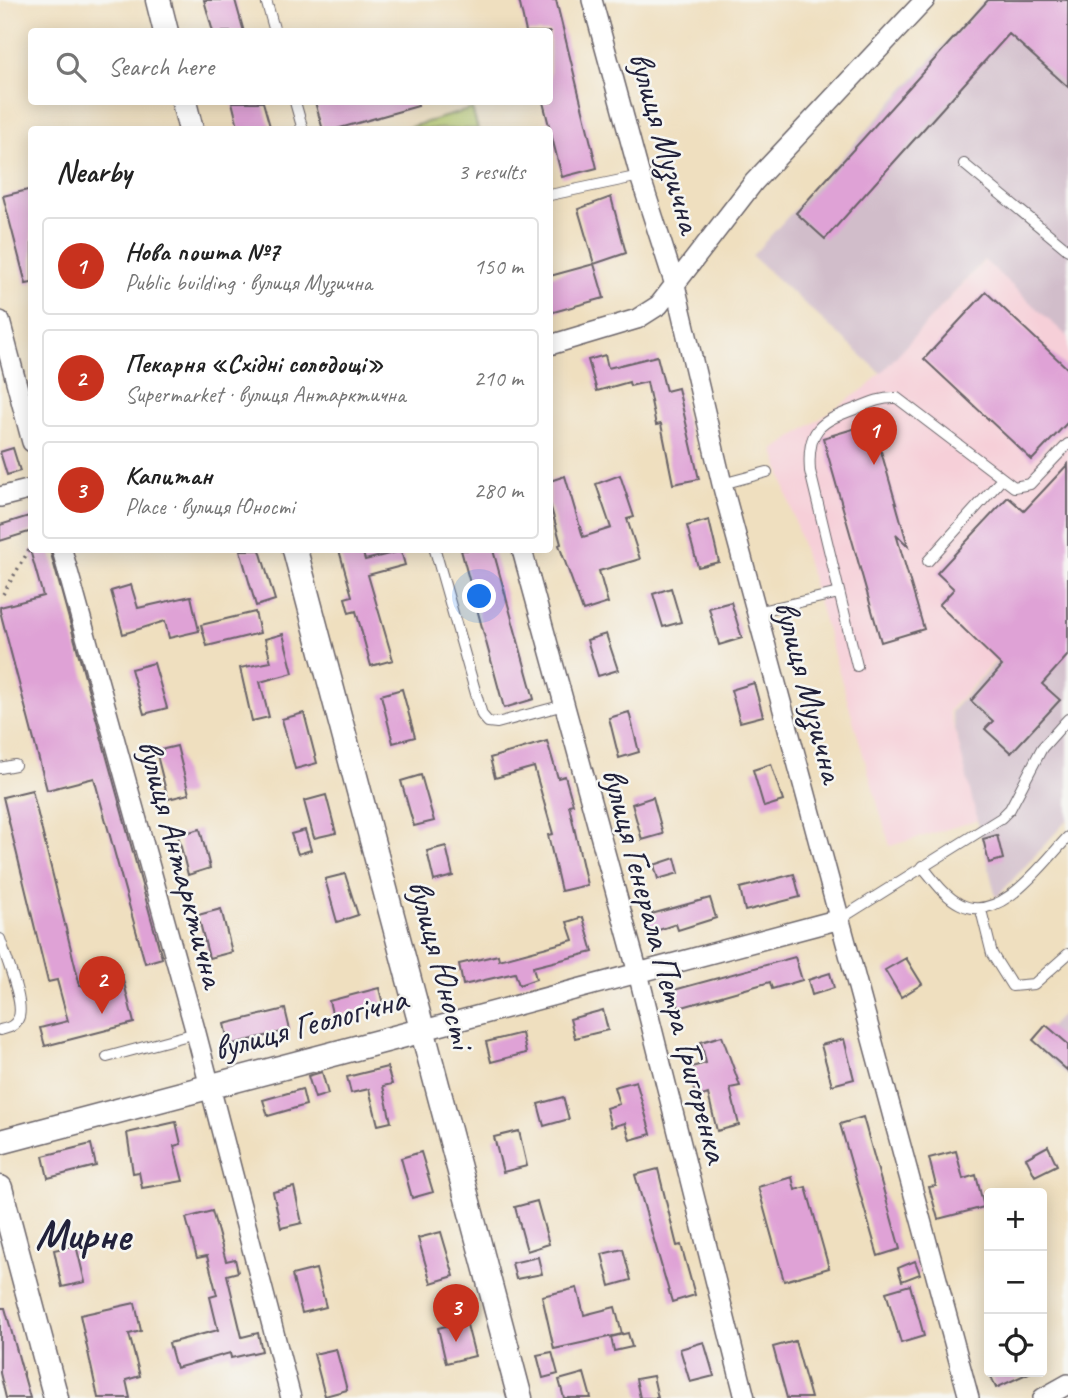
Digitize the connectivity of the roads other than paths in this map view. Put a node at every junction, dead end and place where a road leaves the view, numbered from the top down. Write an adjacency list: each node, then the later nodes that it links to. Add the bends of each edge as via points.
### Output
1 (158, 0): 5 (street)
2 (266, 0): 6 (lane)
3 (592, 0): 12 (street, вулиця Музична)
4 (925, 0): 15 (street, via 754,182)
5 (165, 28)
6 (274, 28)
7 (185, 105): 9 (street)
8 (296, 105): 10 (lane)
9 (190, 126)
10 (302, 126)
11 (964, 164): 14 (lane)
12 (640, 176): 13 (lane); 15 (street, вулиця Музична)
13 (553, 194)
14 (1068, 250)
15 (676, 285): 17 (street, via 659,305 637,319); 22 (street, вулиця Музична)
16 (0, 321): 18 (street)
17 (553, 344)
18 (28, 427)
19 (1068, 444): 21 (lane, via 1030,484 1014,486)
20 (766, 471): 22 (lane)
21 (1001, 480): 29 (lane); 30 (lane, via 897,398 885,397 828,419 815,431 809,448 810,471)
22 (722, 484): 31 (street, вулиця Музична)
23 (28, 490): 24 (street)
24 (0, 497)
25 (63, 553): 46 (street, вулиця Антарктична)
26 (296, 553): 45 (street, вулиця Юності)
27 (436, 553): 33 (lane, via 482,715 497,723)
28 (523, 553): 33 (street, вулиця Генерала Петра Григоренка)
29 (928, 561)
30 (839, 593): 31 (lane); 32 (lane)
31 (756, 612): 40 (street, вулиця Музична)
32 (857, 666)
33 (564, 705): 43 (street, вулиця Генерала Петра Григоренка)
34 (1068, 719): 38 (lane, via 1042,748 1010,809)
35 (15, 765): 36 (lane)
36 (0, 768)
37 (1068, 838): 39 (lane, via 1006,901)
38 (922, 866): 39 (lane, via 961,904); 40 (lane)
39 (981, 910): 42 (lane, via 992,954 1012,986 1034,984)
40 (840, 919): 43 (street, вулиця Геологічна); 56 (street, вулиця Музична)
41 (0, 939): 44 (lane, via 20,1017 13,1026)
42 (1068, 954)
43 (638, 973): 45 (street, вулиця Геологічна); 55 (street, вулиця Генерала Петра Григоренка)
44 (0, 1030)
45 (424, 1030): 48 (street, вулиця Геологічна); 54 (street, вулиця Юності)
46 (196, 1033): 47 (lane); 48 (street, вулиця Антарктична)
47 (107, 1057)
48 (209, 1086): 49 (street, вулиця Геологічна); 53 (street, вулиця Антарктична)
49 (0, 1142)
50 (0, 1188): 52 (street)
51 (1068, 1384): 57 (street)
52 (55, 1398)
53 (291, 1398)
54 (520, 1398)
55 (745, 1398)
56 (969, 1398)
57 (1042, 1398)

